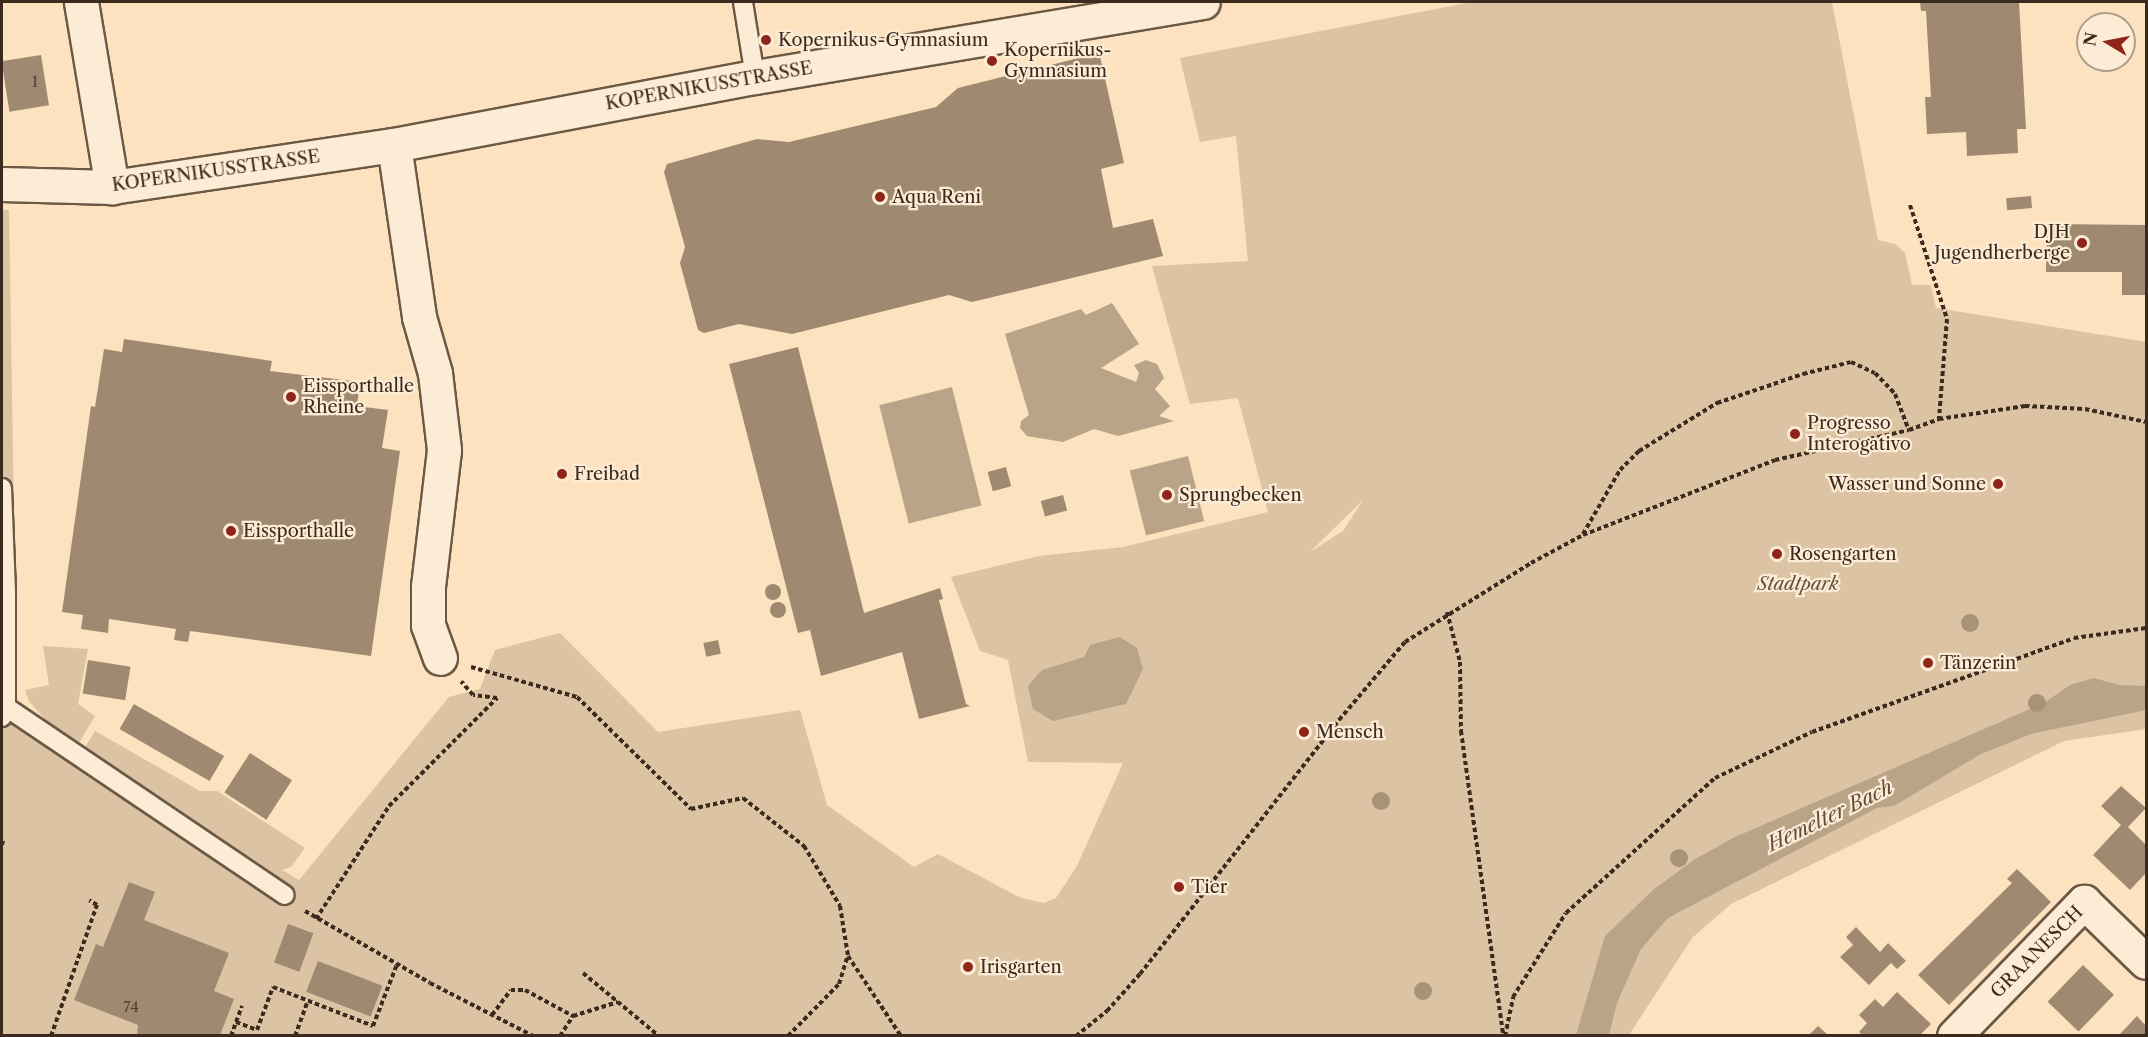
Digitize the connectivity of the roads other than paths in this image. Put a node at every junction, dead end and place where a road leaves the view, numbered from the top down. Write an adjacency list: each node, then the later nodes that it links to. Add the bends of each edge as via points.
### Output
1 (81, 2): 7 (street)
2 (743, 2): 4 (lane)
3 (1203, 2): 4 (street, KOPERNIKUSSTRASSE)
4 (755, 76): 5 (street, KOPERNIKUSSTRASSE)
5 (394, 145): 7 (street, KOPERNIKUSSTRASSE); 10 (street, via 419,317 435,373 444,450 428,587 428,625)
6 (2, 184): 7 (street, KOPERNIKUSSTRASSE)
7 (112, 187)
8 (2, 488): 9 (lane)
9 (4, 595): 11 (lane)
10 (440, 658)
11 (4, 712): 12 (lane)
12 (285, 895)
13 (2146, 962): 14 (street, GRAANESCH, via 2084,902)
14 (1954, 1035)

